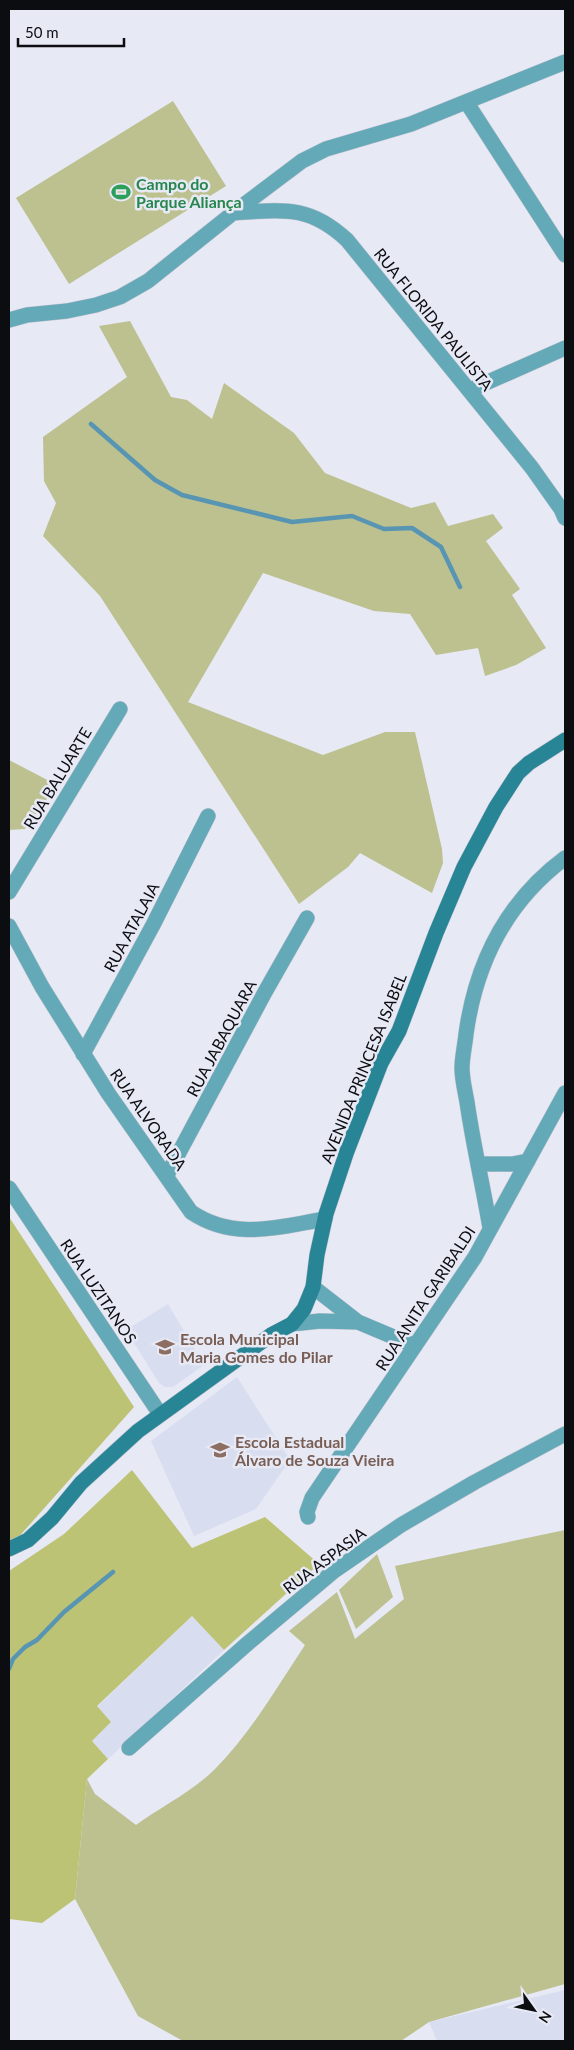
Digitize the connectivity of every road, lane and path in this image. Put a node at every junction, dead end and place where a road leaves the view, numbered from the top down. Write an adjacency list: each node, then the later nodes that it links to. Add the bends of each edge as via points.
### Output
1 (565, 62): 2 (street)
2 (466, 103): 3 (street, via 411,124 326,149 302,161); 4 (street)
3 (233, 213): 5 (street, via 148,281 120,296 96,305); 7 (street, RUA FLORIDA PAULISTA, via 288,210 321,220 336,230)
4 (565, 255)
5 (9, 320)
6 (565, 348): 7 (street)
7 (470, 390): 8 (street, RUA FLORIDA PAULISTA)
8 (564, 511)
9 (120, 709): 13 (street, RUA BALUARTE)
10 (565, 740): 22 (main road, AVENIDA PRINCESA ISABEL, via 518,773 464,867 399,1031 381,1063)
11 (208, 816): 16 (street, RUA ATALAIA)
12 (565, 858): 19 (street, via 548,870 522,897 487,953 477,981 462,1069)
13 (9, 892)
14 (308, 918): 20 (street, RUA JABAQUARA)
15 (9, 926): 16 (street, RUA ALVORADA)
16 (83, 1054): 20 (street, RUA ALVORADA)
17 (565, 1093): 18 (street, RUA ANITA GARIBALDI)
18 (528, 1161): 19 (street); 23 (street, RUA ANITA GARIBALDI)
19 (479, 1164): 23 (street)
20 (167, 1176): 22 (street, RUA ALVORADA, via 191,1212 204,1221 228,1229 273,1228)
21 (9, 1188): 28 (street, RUA LUZITANOS)
22 (325, 1220): 24 (main road, AVENIDA PRINCESA ISABEL)
23 (490, 1228): 27 (street, RUA ANITA GARIBALDI, via 454,1290)
24 (313, 1287): 25 (street); 26 (main road, AVENIDA PRINCESA ISABEL, via 304,1309)
25 (358, 1322): 26 (street); 27 (street)
26 (292, 1324): 28 (main road, AVENIDA PRINCESA ISABEL)
27 (415, 1346): 30 (street, RUA ANITA GARIBALDI, via 312,1498)
28 (160, 1414): 31 (main road, AVENIDA PRINCESA ISABEL, via 81,1483 52,1518 28,1540)
29 (564, 1431): 32 (street, RUA ASPASIA, via 401,1525 334,1571)
30 (308, 1517)
31 (9, 1549)
32 (129, 1748)

